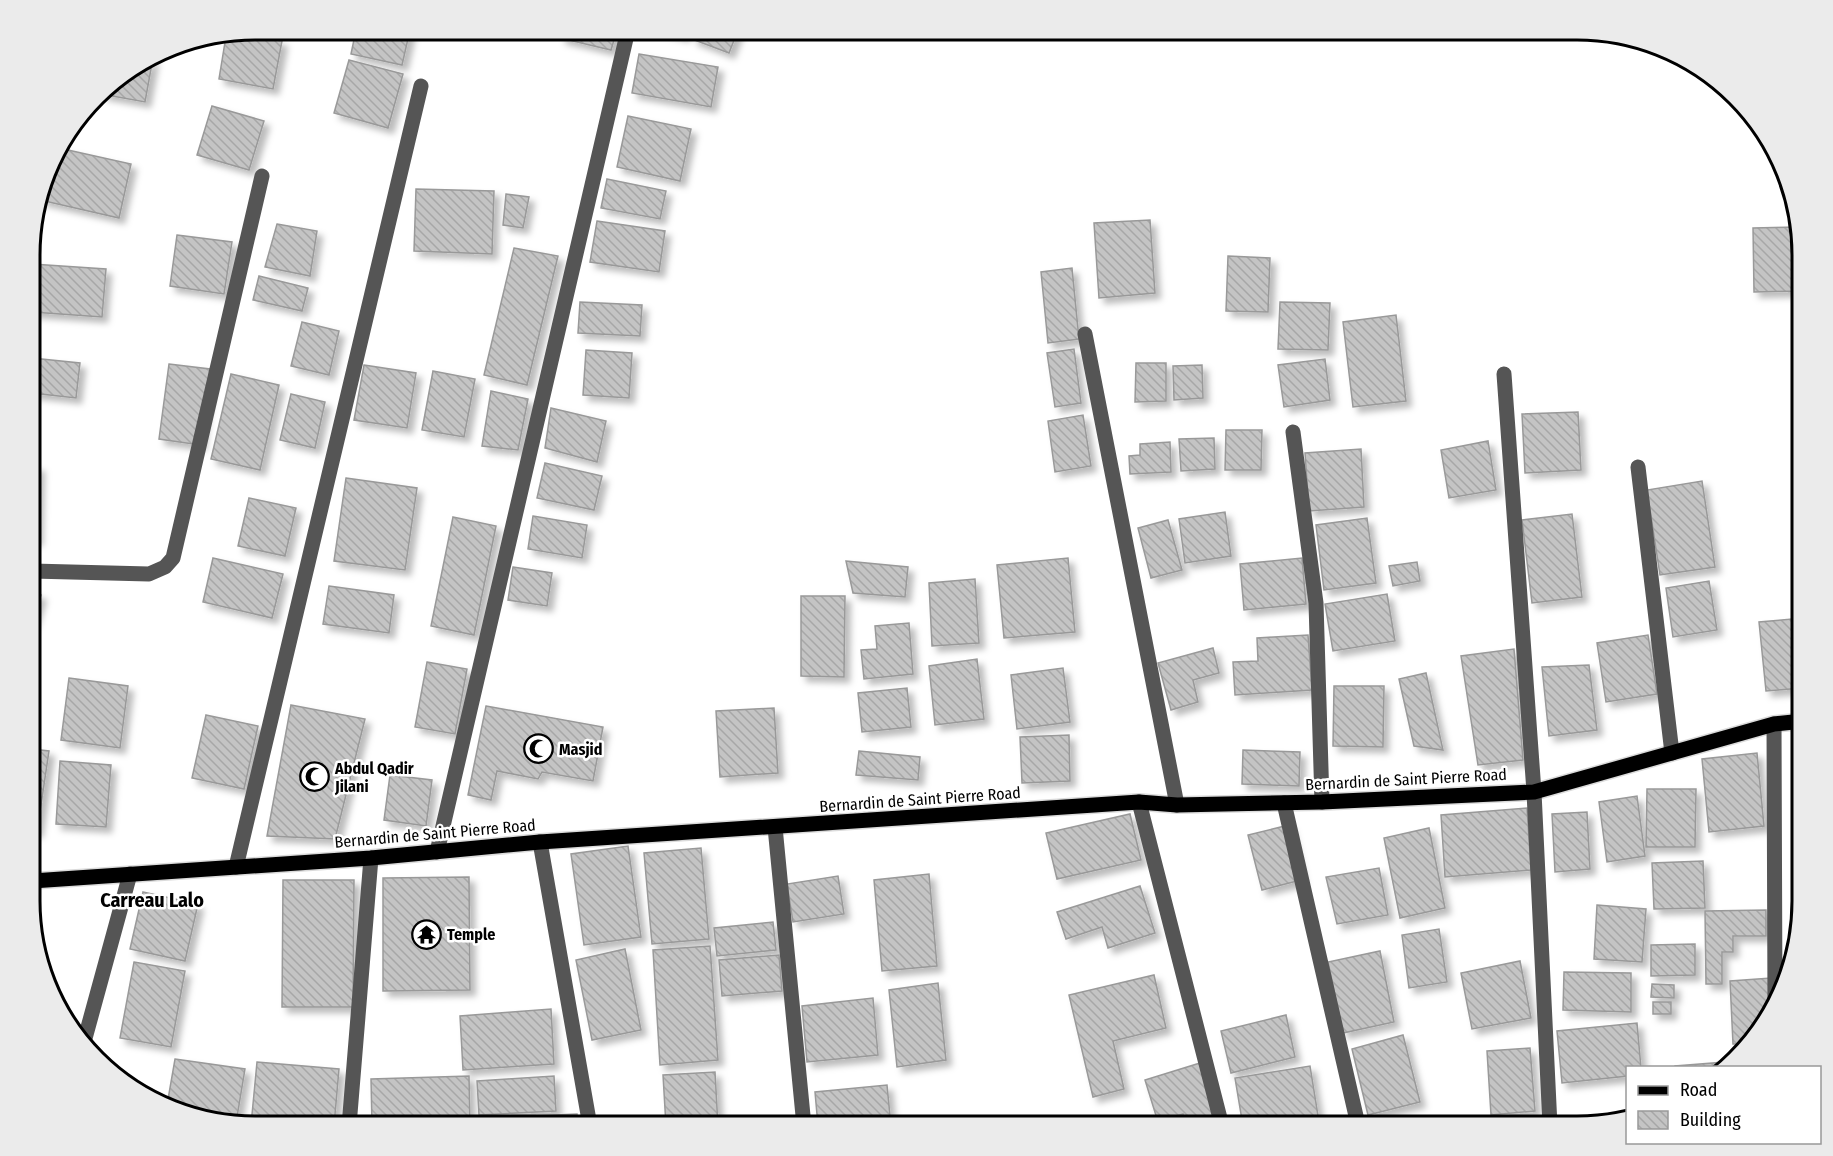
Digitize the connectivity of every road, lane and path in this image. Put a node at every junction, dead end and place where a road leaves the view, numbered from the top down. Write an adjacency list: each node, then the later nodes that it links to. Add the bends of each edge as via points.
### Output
1 (626, 40): 19 (street)
2 (421, 86): 21 (street)
3 (262, 176): 8 (street, via 173,558 165,567 149,574)
4 (1085, 334): 16 (street)
5 (1504, 374): 12 (street)
6 (1293, 432): 15 (street, via 1316,603)
7 (1638, 467): 11 (street)
8 (40, 571)
9 (1792, 722): 10 (main road, Bernardin de Saint Pierre Road)
10 (1774, 724): 11 (main road, Bernardin de Saint Pierre Road); 24 (street)
11 (1672, 753): 12 (main road, Bernardin de Saint Pierre Road)
12 (1534, 792): 15 (main road, Bernardin de Saint Pierre Road); 31 (street)
13 (1139, 802): 16 (main road, Bernardin de Saint Pierre Road); 17 (main road, Bernardin de Saint Pierre Road); 29 (street)
14 (1284, 802): 15 (main road, Bernardin de Saint Pierre Road); 16 (main road, Bernardin de Saint Pierre Road); 30 (street)
15 (1322, 802)
16 (1177, 805)
17 (775, 828): 18 (main road, Bernardin de Saint Pierre Road); 28 (street)
18 (540, 842): 19 (main road, Bernardin de Saint Pierre Road); 27 (street)
19 (437, 852): 20 (main road, Bernardin de Saint Pierre Road)
20 (371, 858): 21 (main road, Bernardin de Saint Pierre Road); 26 (street)
21 (237, 867): 22 (main road, Bernardin de Saint Pierre Road)
22 (130, 874): 23 (main road, Bernardin de Saint Pierre Road); 25 (street)
23 (40, 880)
24 (1775, 985)
25 (87, 1033)
26 (350, 1116)
27 (588, 1116)
28 (803, 1116)
29 (1219, 1116)
30 (1356, 1116)
31 (1550, 1116)

